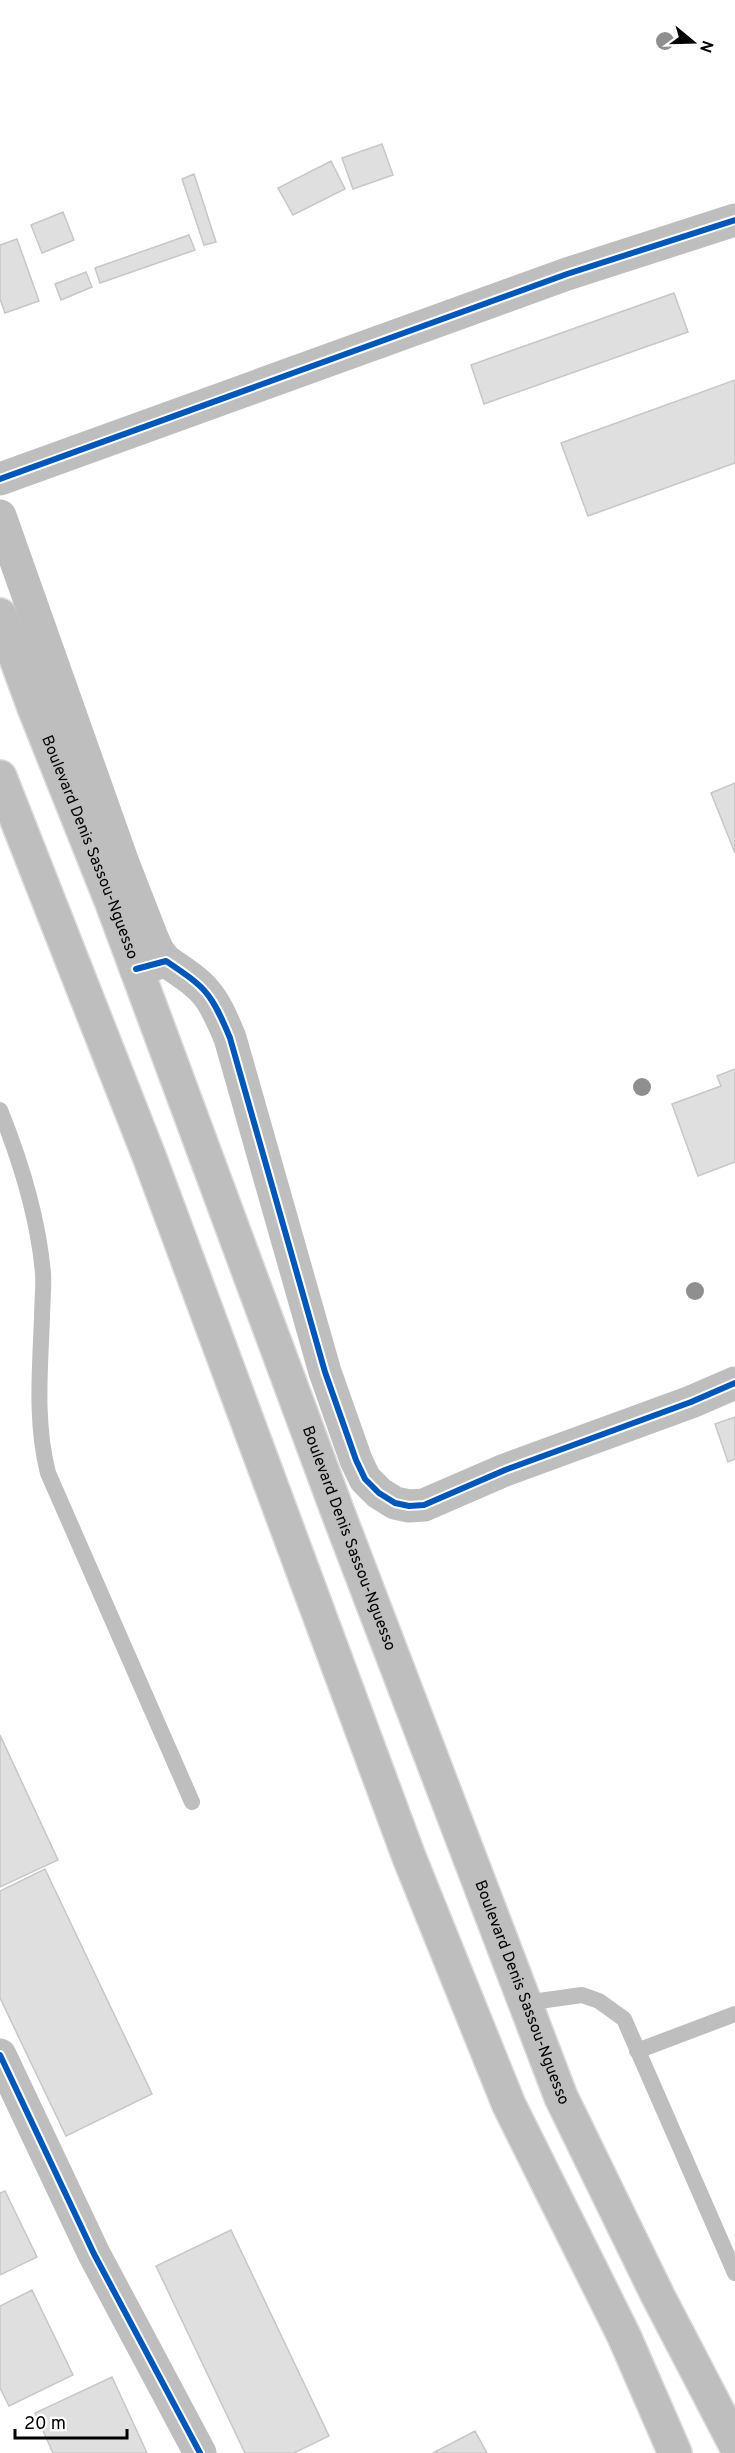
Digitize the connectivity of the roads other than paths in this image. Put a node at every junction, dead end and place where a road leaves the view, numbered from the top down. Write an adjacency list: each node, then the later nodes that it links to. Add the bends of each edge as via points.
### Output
1 (735, 220): 2 (main road, via 567,274)
2 (0, 479)
3 (0, 516): 6 (main road, via 151,935)
4 (0, 615): 6 (main road, Boulevard Denis Sassou-Nguesso)
5 (0, 777): 17 (main road, via 149,1156 409,1857 509,2104 624,2336)
6 (151, 965): 8 (main road, via 198,983 217,1006 230,1038 325,1372 356,1460 365,1479 379,1493 395,1503 424,1504); 10 (main road, Boulevard Denis Sassou-Nguesso, via 337,1510)
7 (0, 1110): 9 (lane, via 33,1210 43,1274 39,1415 48,1473)
8 (735, 1383)
9 (192, 1802)
10 (525, 2003): 12 (lane, via 582,1995 599,2001 624,2019); 15 (main road, Boulevard Denis Sassou-Nguesso, via 561,2097)
11 (735, 2014): 12 (lane)
12 (637, 2050): 14 (lane)
13 (0, 2055): 16 (main road, via 94,2254)
14 (735, 2273)
15 (735, 2444)
16 (200, 2453)
17 (675, 2453)

